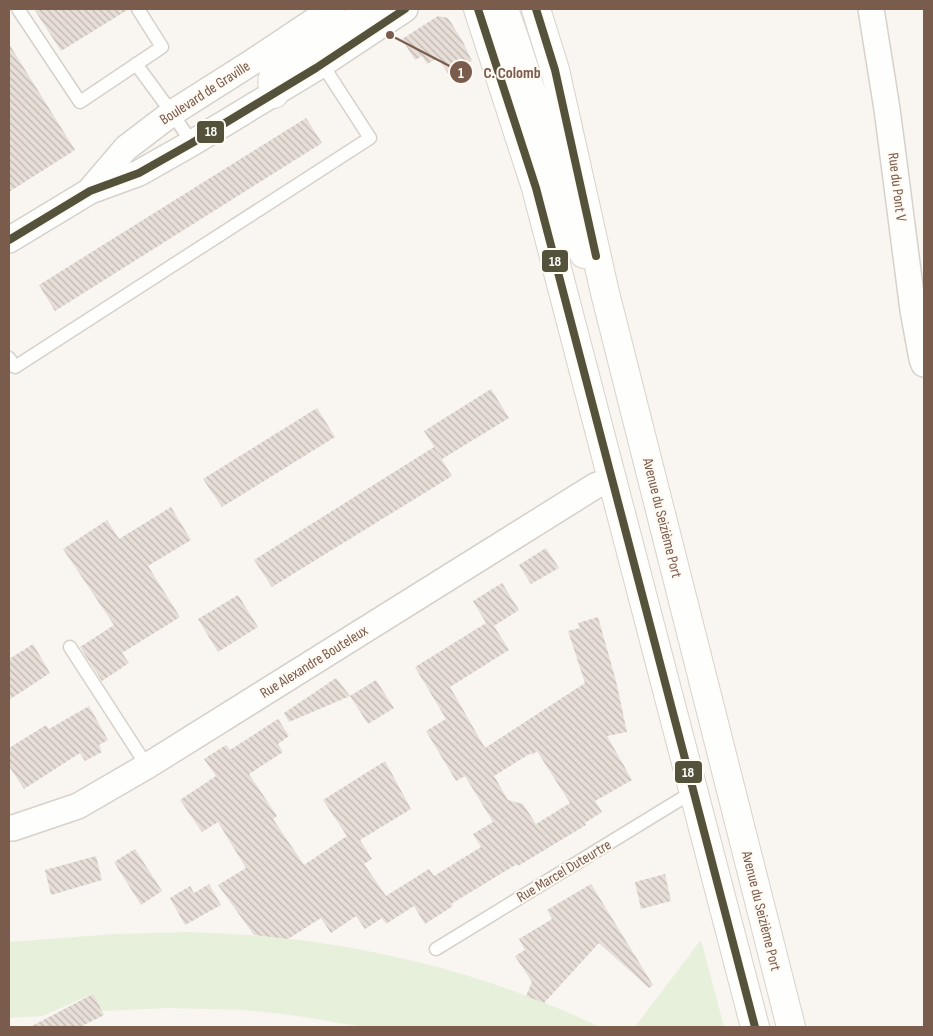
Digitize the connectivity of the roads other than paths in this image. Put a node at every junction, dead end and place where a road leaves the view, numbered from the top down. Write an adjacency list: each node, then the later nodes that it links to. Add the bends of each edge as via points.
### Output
1 (18, 9): 11 (lane, via 80,102)
2 (138, 9): 11 (lane, via 162,47)
3 (332, 9): 15 (street, Boulevard de Graville)
4 (374, 9): 14 (main road, via 280,67 274,73)
5 (405, 9): 12 (street, Boulevard de Graville)
6 (478, 9): 22 (main road, via 536,188)
7 (504, 9): 19 (main road, via 530,85 562,203)
8 (536, 9): 13 (main road, Avenue du Seizième Port)
9 (555, 9): 13 (main road)
10 (871, 9): 21 (street, Rue du Pont V, via 913,310)
11 (136, 64): 15 (lane)
12 (322, 64): 14 (street, Boulevard de Graville); 20 (lane, via 370,138 15,367)
13 (555, 70): 19 (main road, Avenue du Seizième Port)
14 (274, 94): 16 (street, Boulevard de Graville)
15 (172, 113): 16 (lane); 17 (street, Boulevard de Graville, via 126,148)
16 (192, 143): 17 (street, Boulevard de Graville, via 138,172)
17 (90, 191): 18 (street, Boulevard de Graville)
18 (9, 240)
19 (604, 293): 29 (main road, Avenue du Seizième Port)
20 (9, 358)
21 (924, 364)
22 (612, 480): 24 (street, Rue Alexandre Bouteleux, via 595,486); 25 (main road)
23 (70, 647): 24 (lane)
24 (147, 766): 26 (street, Rue Alexandre Bouteleux, via 78,806)
25 (694, 795): 27 (lane, Rue Marcel Duteurtre, via 681,799); 28 (main road)
26 (9, 828)
27 (436, 950)
28 (755, 1027)
29 (791, 1027)

